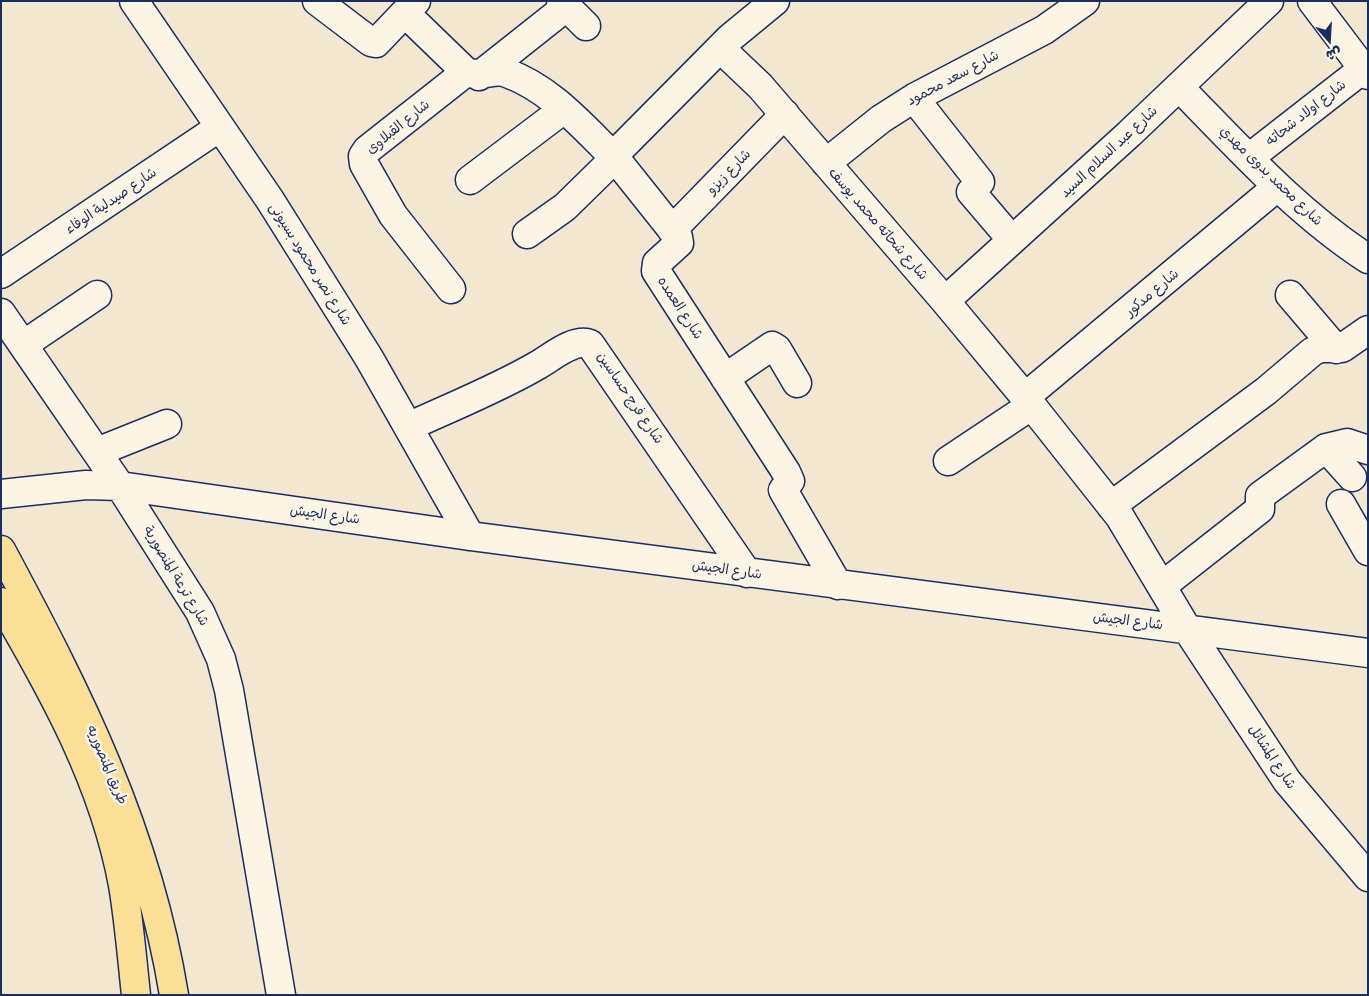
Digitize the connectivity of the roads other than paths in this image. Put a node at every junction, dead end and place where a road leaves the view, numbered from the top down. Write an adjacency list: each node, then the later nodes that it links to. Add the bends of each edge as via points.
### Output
1 (134, 1): 17 (street, شارع نصر محمود بسيونى)
2 (317, 1): 8 (street, via 371,42 379,41)
3 (775, 1): 10 (street)
4 (1085, 1): 14 (street, شارع سعد محمود, via 1044,30)
5 (1270, 1): 13 (street, شارع عبد السلام السيد)
6 (1312, 1): 11 (street)
7 (563, 4): 9 (street); 12 (street)
8 (410, 7): 12 (street)
9 (586, 26)
10 (720, 48): 16 (street, شارع شحاته محمد يوسف); 18 (street)
11 (1363, 62): 19 (street, شارع اولاد شحاته)
12 (473, 74): 15 (street, via 505,72 540,89); 28 (street, شارع القبلاوى, via 363,156 364,164 393,215)
13 (1179, 87): 19 (street, شارع محمد بدوى مهدي); 25 (street, شارع عبد السلام السيد)
14 (914, 98): 20 (street, شارع سعد محمود, via 881,118); 25 (street, via 980,182 971,192)
15 (564, 109): 18 (street); 21 (street)
16 (784, 114): 20 (street, شارع شحاته محمد يوسف); 23 (street, شارع زيزو)
17 (220, 127): 27 (street, شارع صيدلية الوفاء); 40 (street, شارع نصر محمود بسيونى, via 270,200)
18 (614, 158): 23 (street); 24 (street, via 565,207)
19 (1249, 158): 22 (street, شارع محمد بدوى مهدي)
20 (826, 163): 31 (street, شارع شحاته محمد يوسف)
21 (470, 180)
22 (1278, 187): 26 (street, شارع محمد بدوى مهدي); 38 (street, شارع مدكور)
23 (672, 230): 36 (street, شارع العمده, via 680,241 657,263 656,271)
24 (528, 234)
25 (1012, 240): 31 (street, شارع عبد السلام السيد)
26 (1368, 259)
27 (1, 274)
28 (452, 289)
29 (97, 295): 34 (street)
30 (1290, 296): 35 (street)
31 (945, 301): 38 (street, شارع شحاته محمد يوسف)
32 (1, 314): 34 (street, شارع ترعة المنصورية)
33 (1367, 332): 35 (street)
34 (23, 345): 43 (street, شارع ترعة المنصورية)
35 (1336, 349): 49 (street, via 1320,348 1312,352 1266,391)
36 (725, 378): 37 (street, via 774,346); 54 (street, شارع العمده, via 786,472 790,481 783,490)
37 (797, 384)
38 (1028, 401): 44 (street); 49 (street, شارع شحاته محمد يوسف)
39 (167, 424): 43 (street)
40 (408, 427): 50 (street, شارع نصر محمود بسيونى); 53 (street, شارع فرج حساسين, via 535,367 571,346 585,342 590,344)
41 (1326, 448): 42 (street, via 1347,443); 45 (street); 55 (street, via 1260,496 1260,509)
42 (1368, 450)
43 (96, 452): 46 (street, شارع ترعة المنصورية)
44 (948, 461)
45 (1352, 477)
46 (120, 486): 47 (street, شارع الجيش); 50 (street, شارع الجيش); 62 (street, شارع ترعة المنصورية, via 200,612 221,659)
47 (4, 493)
48 (1341, 504): 52 (street)
49 (1111, 506): 55 (street, شارع شحاته محمد يوسف)
50 (470, 536): 53 (street, شارع الجيش)
51 (1, 550): 61 (main road, طريق المنصوريه, via 76,693 122,798 157,912)
52 (1368, 551)
53 (747, 572): 54 (street, شارع الجيش)
54 (838, 585): 57 (street, شارع الجيش)
55 (1162, 586): 57 (street, شارع شحاته محمد يوسف)
56 (1, 602): 60 (main road, طريق المنصوريه, via 73,732 104,812 123,884)
57 (1187, 629): 58 (street, شارع الجيش); 59 (street, شارع المشاتل, via 1288,781)
58 (1368, 653)
59 (1368, 877)
60 (136, 995)
61 (174, 995)
62 (281, 995)

